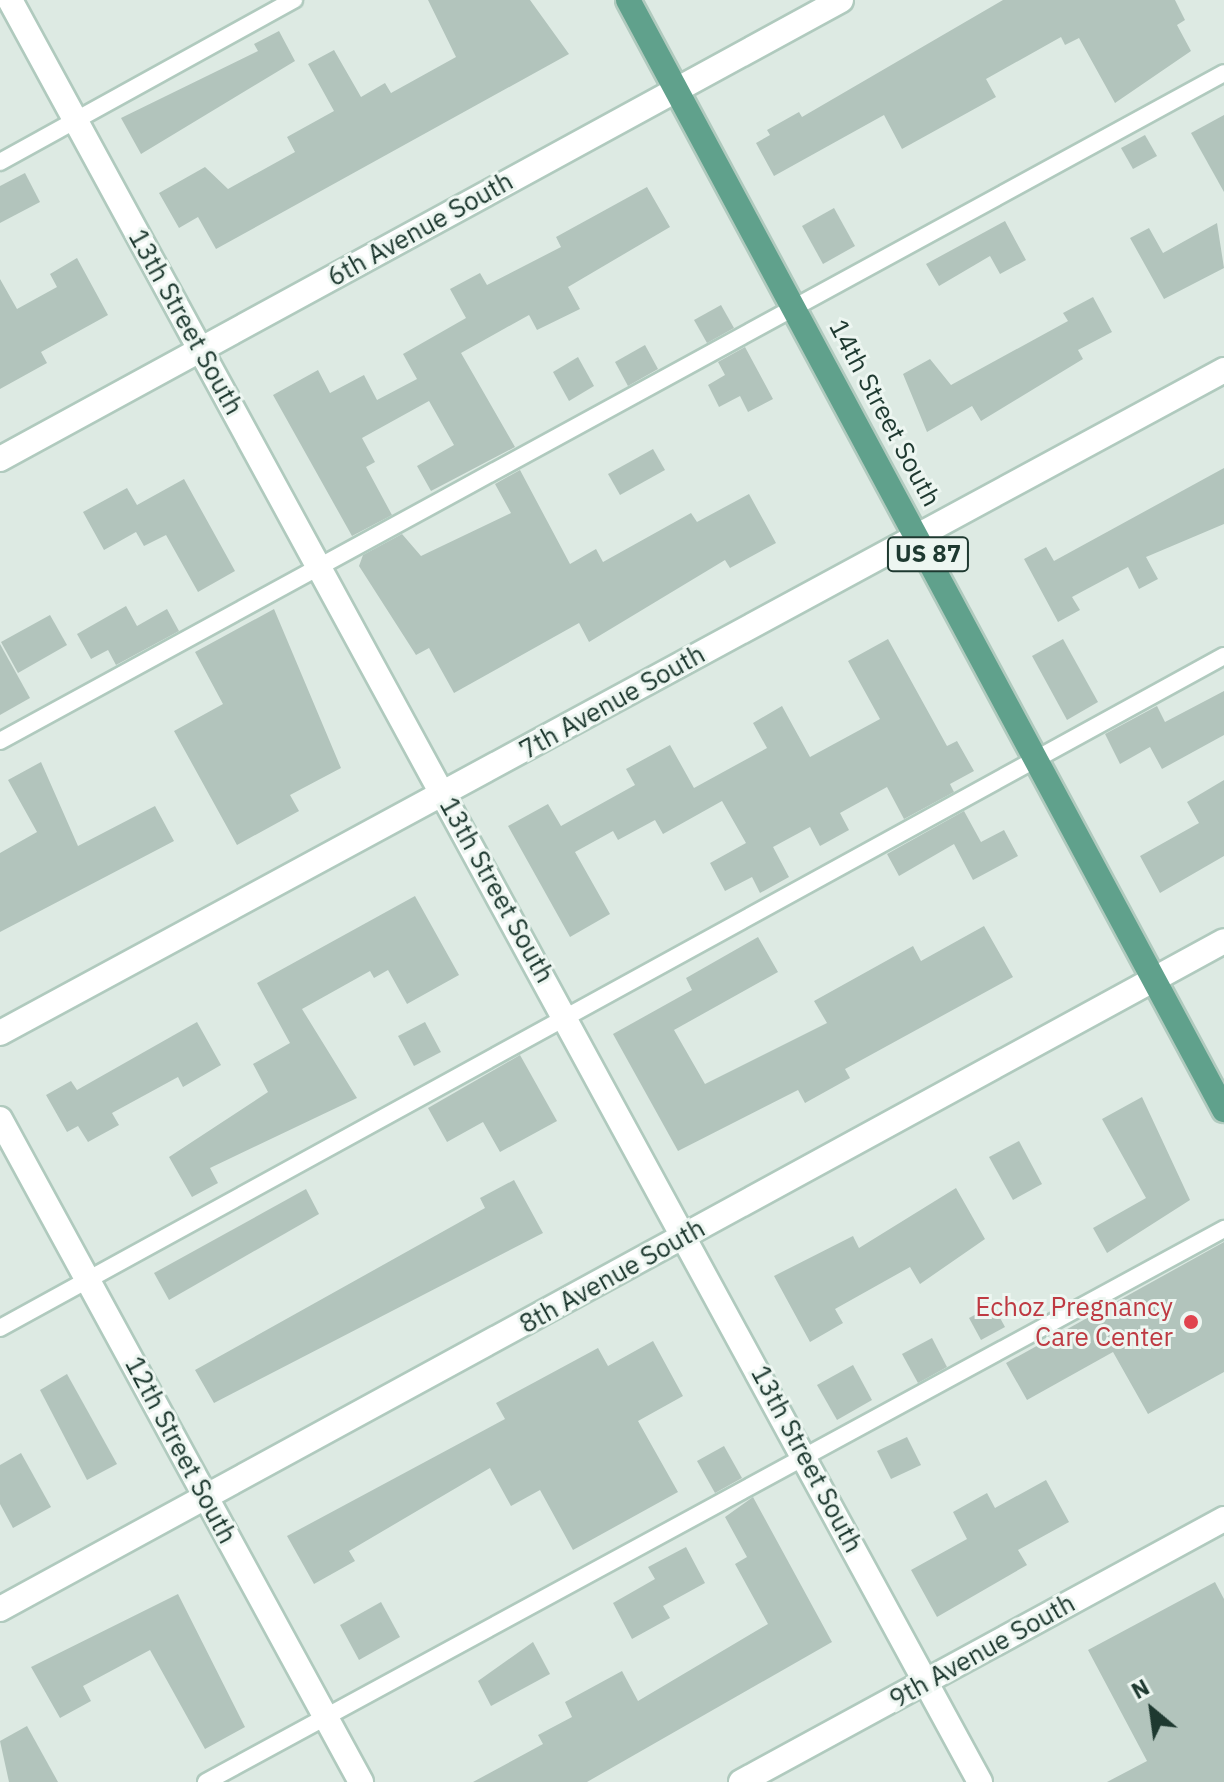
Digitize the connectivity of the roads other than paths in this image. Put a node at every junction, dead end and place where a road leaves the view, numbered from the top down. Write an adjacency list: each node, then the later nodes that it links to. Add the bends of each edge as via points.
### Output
1 (10, 0): 7 (street, 13th Street South)
2 (294, 0): 7 (lane)
3 (628, 0): 6 (main road, 14th Street South / US 87)
4 (841, 0): 6 (street, 6th Avenue South)
5 (1224, 73): 9 (lane)
6 (676, 90): 9 (main road, 14th Street South / US 87); 10 (street, 6th Avenue South)
7 (76, 119): 8 (lane); 10 (street, 13th Street South)
8 (0, 162)
9 (799, 310): 13 (main road, 14th Street South / US 87); 14 (lane)
10 (199, 349): 12 (street, 6th Avenue South); 14 (street, 13th Street South)
11 (1224, 370): 13 (street, 7th Avenue South)
12 (0, 459)
13 (919, 536): 17 (main road, 14th Street South / US 87); 18 (street, 7th Avenue South)
14 (320, 566): 16 (lane); 18 (street, 13th Street South)
15 (1224, 656): 17 (lane)
16 (0, 741)
17 (1038, 760): 20 (main road, 14th Street South / US 87); 21 (lane)
18 (445, 793): 21 (street, 13th Street South); 22 (street, 7th Avenue South)
19 (1224, 941): 20 (street, 8th Avenue South)
20 (1154, 979): 23 (main road, 14th Street South / US 87); 26 (street, 8th Avenue South)
21 (567, 1016): 26 (street, 13th Street South); 27 (lane)
22 (0, 1033)
23 (1224, 1110)
24 (0, 1119): 27 (street, 12th Street South)
25 (1224, 1229): 29 (lane)
26 (686, 1235): 29 (street, 13th Street South); 30 (street, 8th Avenue South)
27 (89, 1280): 28 (lane); 30 (street, 12th Street South)
28 (0, 1328)
29 (805, 1452): 33 (street, 13th Street South); 34 (lane)
30 (207, 1498): 32 (street, 8th Avenue South); 34 (street, 12th Street South)
31 (1224, 1519): 33 (street, 9th Avenue South)
32 (0, 1609)
33 (925, 1682): 37 (street, 9th Avenue South); 38 (street, 13th Street South)
34 (325, 1716): 35 (lane); 36 (street, 12th Street South)
35 (206, 1782)
36 (361, 1782)
37 (741, 1782)
38 (980, 1782)

